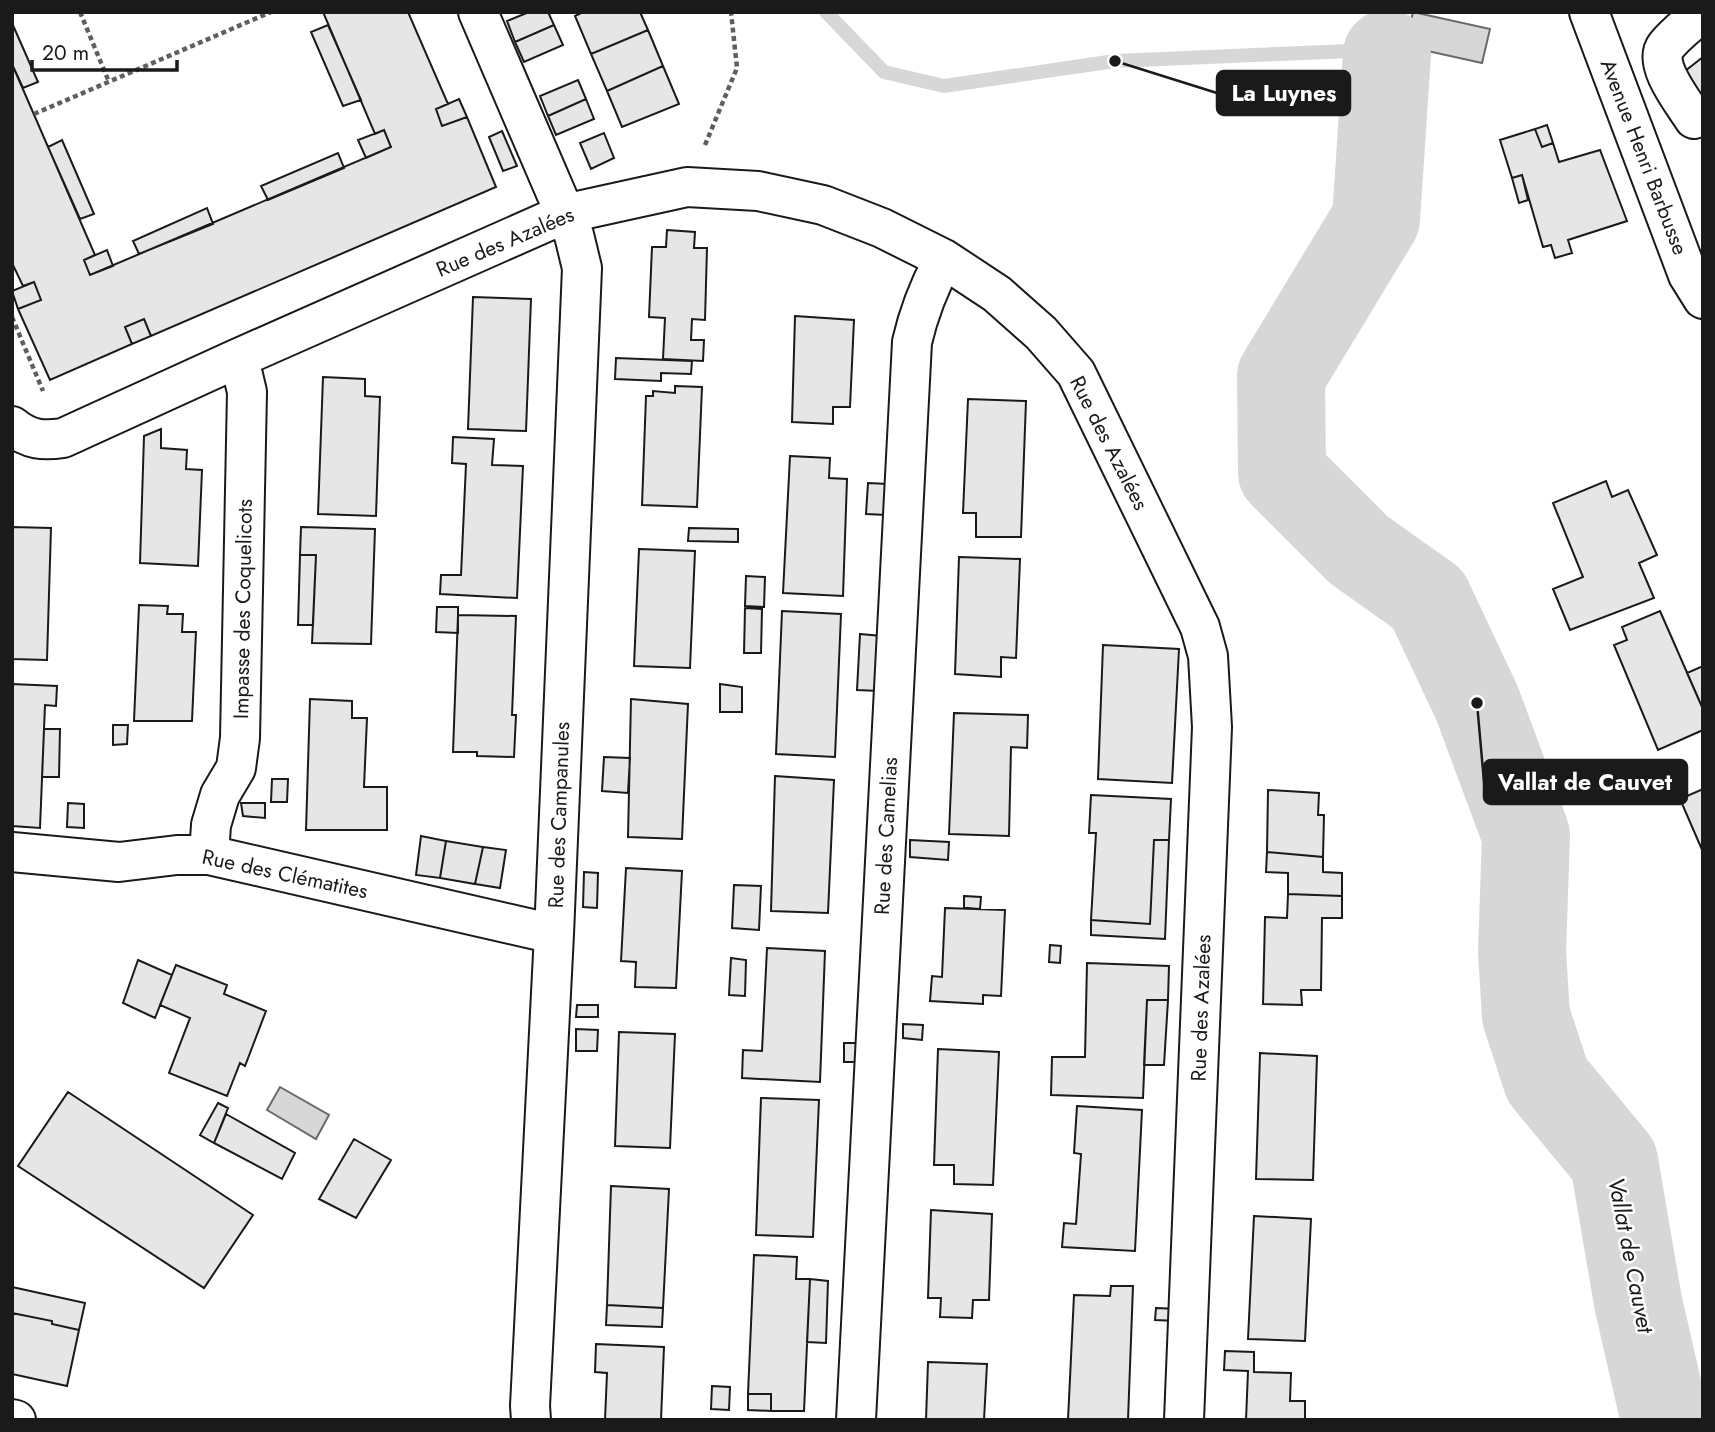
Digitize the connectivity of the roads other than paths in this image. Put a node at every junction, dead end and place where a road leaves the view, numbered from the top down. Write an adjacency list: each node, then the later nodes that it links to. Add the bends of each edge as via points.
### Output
1 (478, 12): 5 (street, Rue des Campanules)
2 (1589, 12): 7 (street, Avenue Henri Barbusse, via 1688,275)
3 (1702, 12): 4 (street, via 1664,48 1661,61)
4 (1694, 119)
5 (564, 214): 6 (street, Rue des Azalées, via 687,187 758,191 823,205); 8 (street, Rue des Azalées); 12 (street, Rue des Campanules, via 582,268)
6 (944, 260): 14 (street, Rue des Camelias, via 919,312 912,342); 15 (street, Rue des Azalées, via 997,294 1041,333 1076,373 1200,627 1208,656 1212,727)
7 (1703, 299)
8 (234, 360): 9 (street, Rue des Azalées, via 64,438); 11 (street, Impasse des Coquelicots, via 247,392 240,738 236,768 220,795 211,825)
9 (16, 438)
10 (12, 852): 11 (street, Rue des Clématites, via 118,862)
11 (209, 855): 12 (street, Rue des Clématites)
12 (554, 934): 13 (street, Rue des Campanules)
13 (531, 1420)
14 (856, 1420)
15 (1184, 1420)

